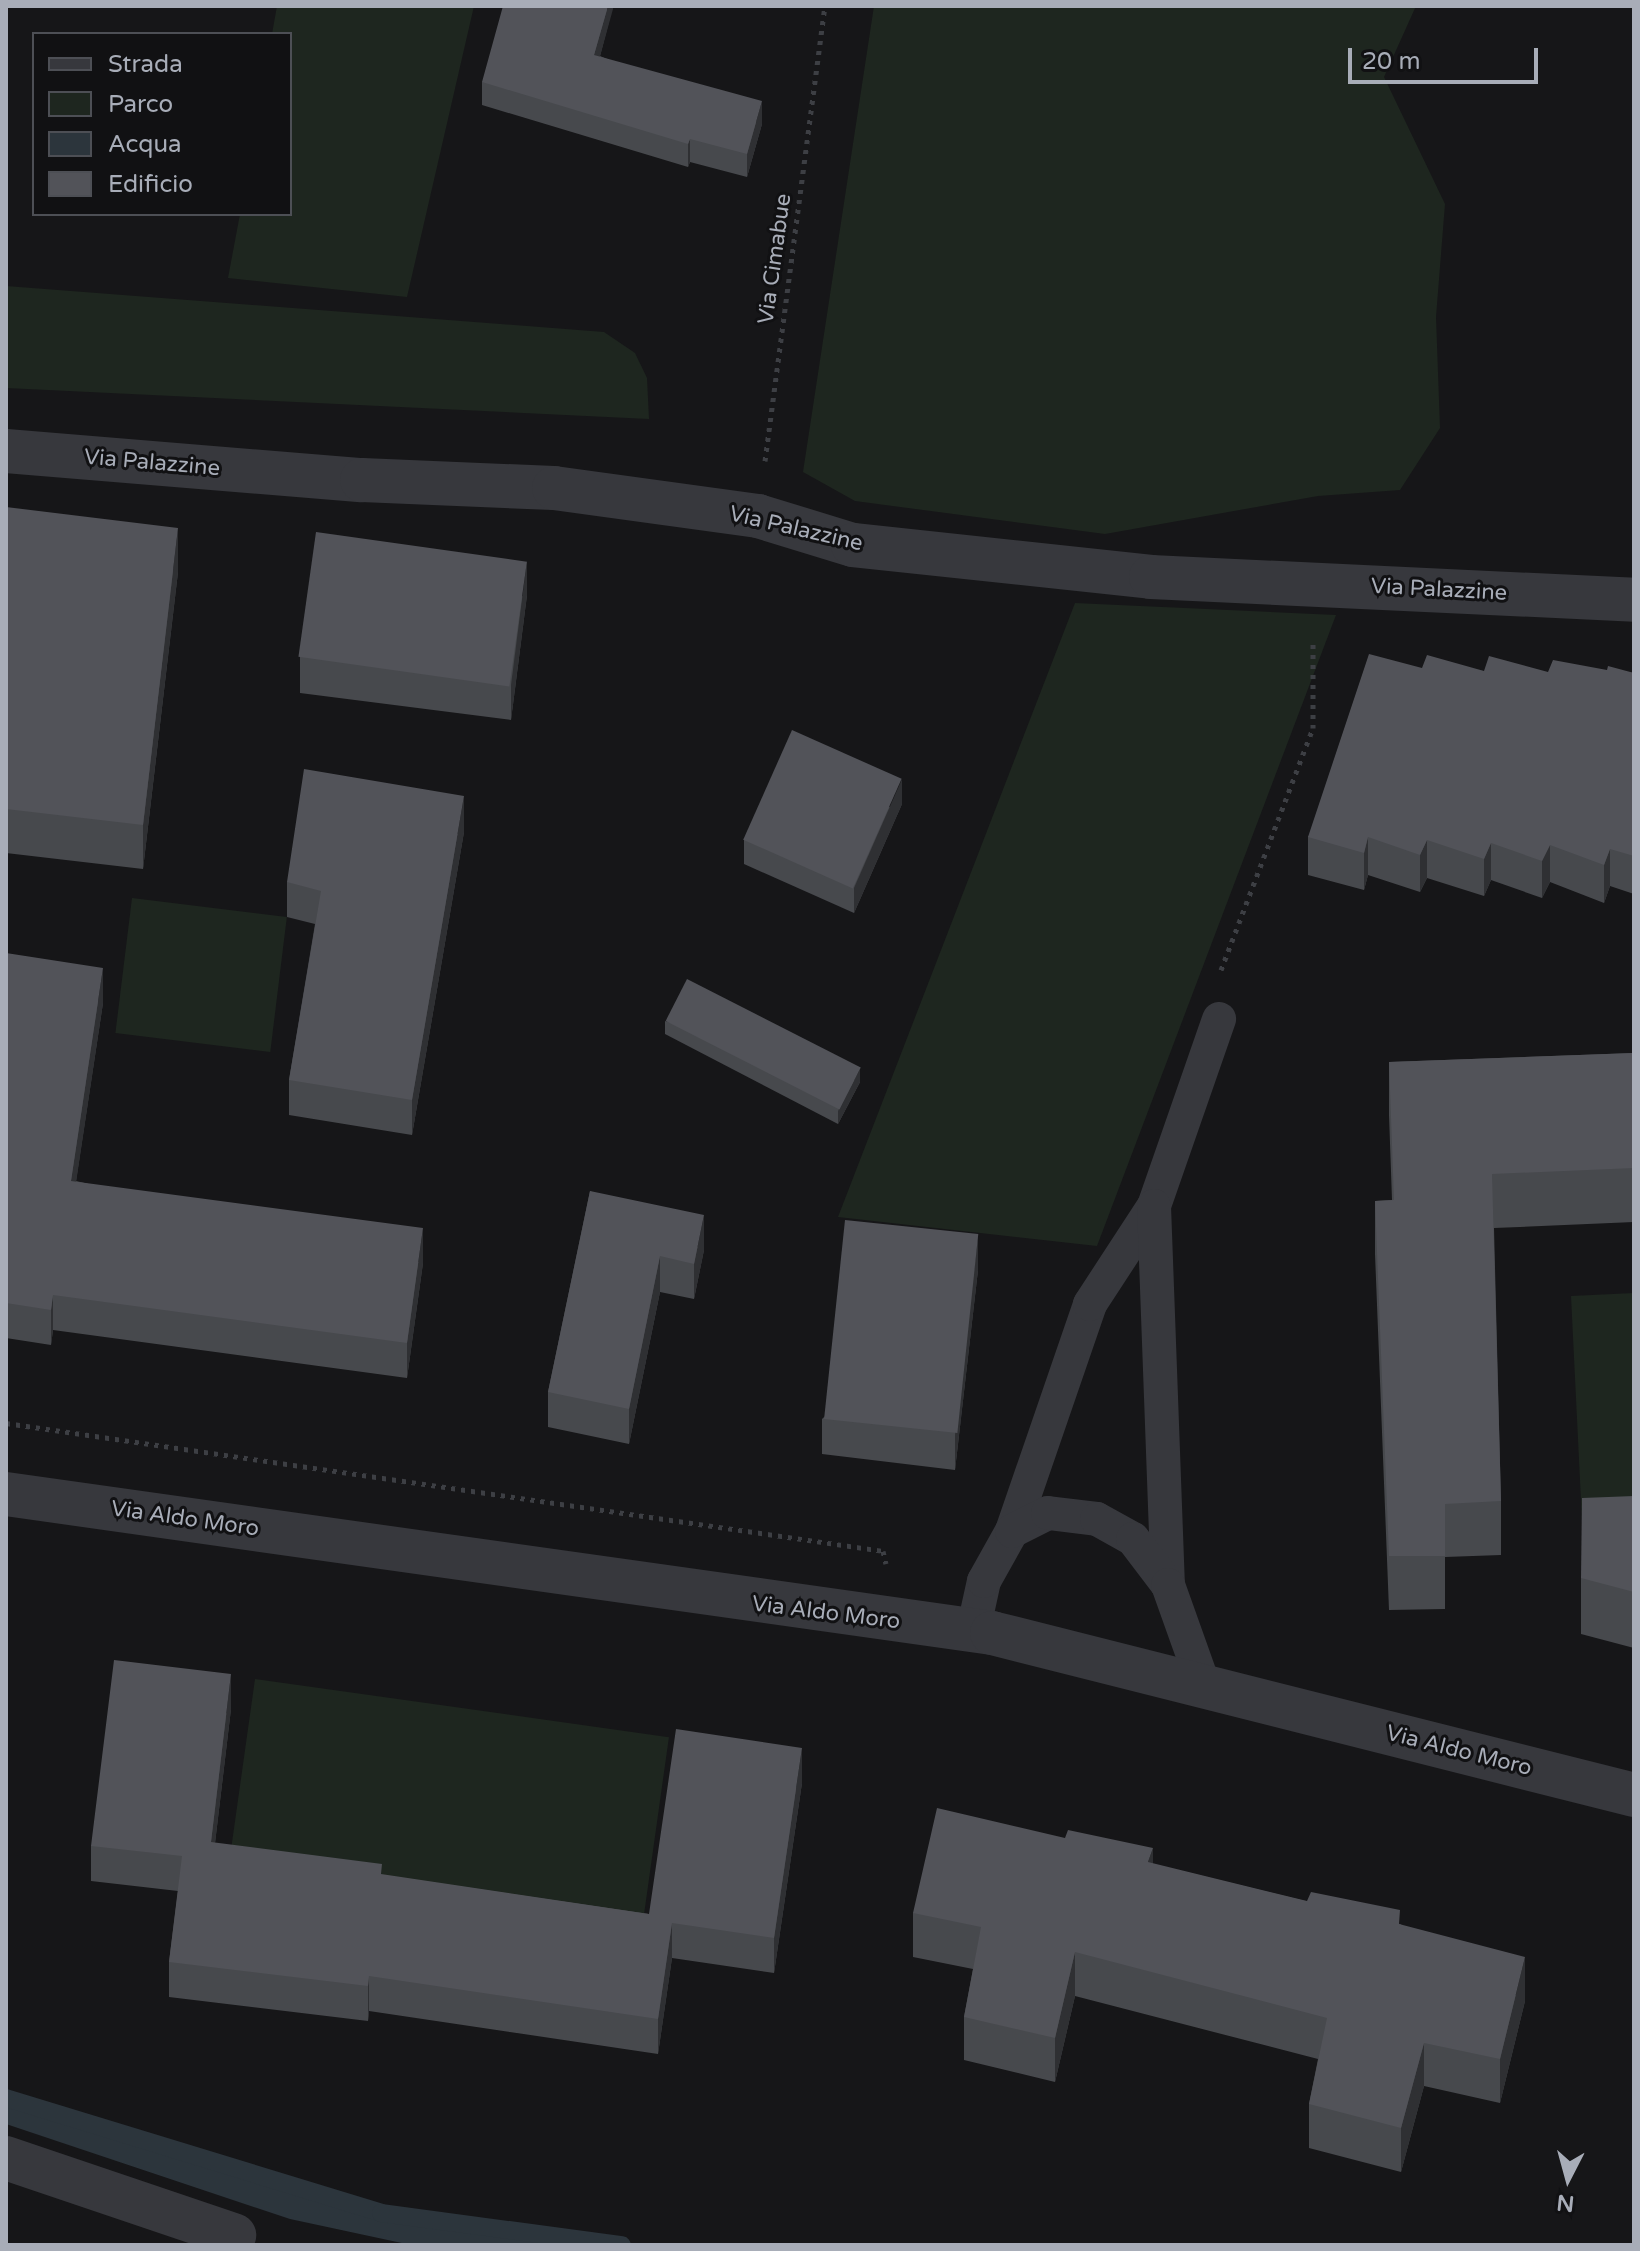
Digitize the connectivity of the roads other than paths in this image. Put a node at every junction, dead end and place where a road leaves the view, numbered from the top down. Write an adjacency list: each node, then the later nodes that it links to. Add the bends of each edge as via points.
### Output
1 (6, 451): 2 (street, Via Palazzine, via 362,480 554,488 758,516 853,545 1151,577)
2 (1634, 600)
3 (1219, 1019): 4 (lane)
4 (1154, 1206): 6 (lane, via 1090,1304); 7 (lane)
5 (6, 1494): 8 (street, Via Aldo Moro)
6 (1012, 1531): 7 (lane, via 1048,1513 1097,1519 1133,1539); 8 (lane, via 984,1581)
7 (1168, 1585): 9 (lane)
8 (973, 1631): 9 (street, Via Aldo Moro)
9 (1204, 1686): 10 (street, Via Aldo Moro)
10 (1634, 1795)
11 (6, 2158): 12 (street)
12 (234, 2235)

